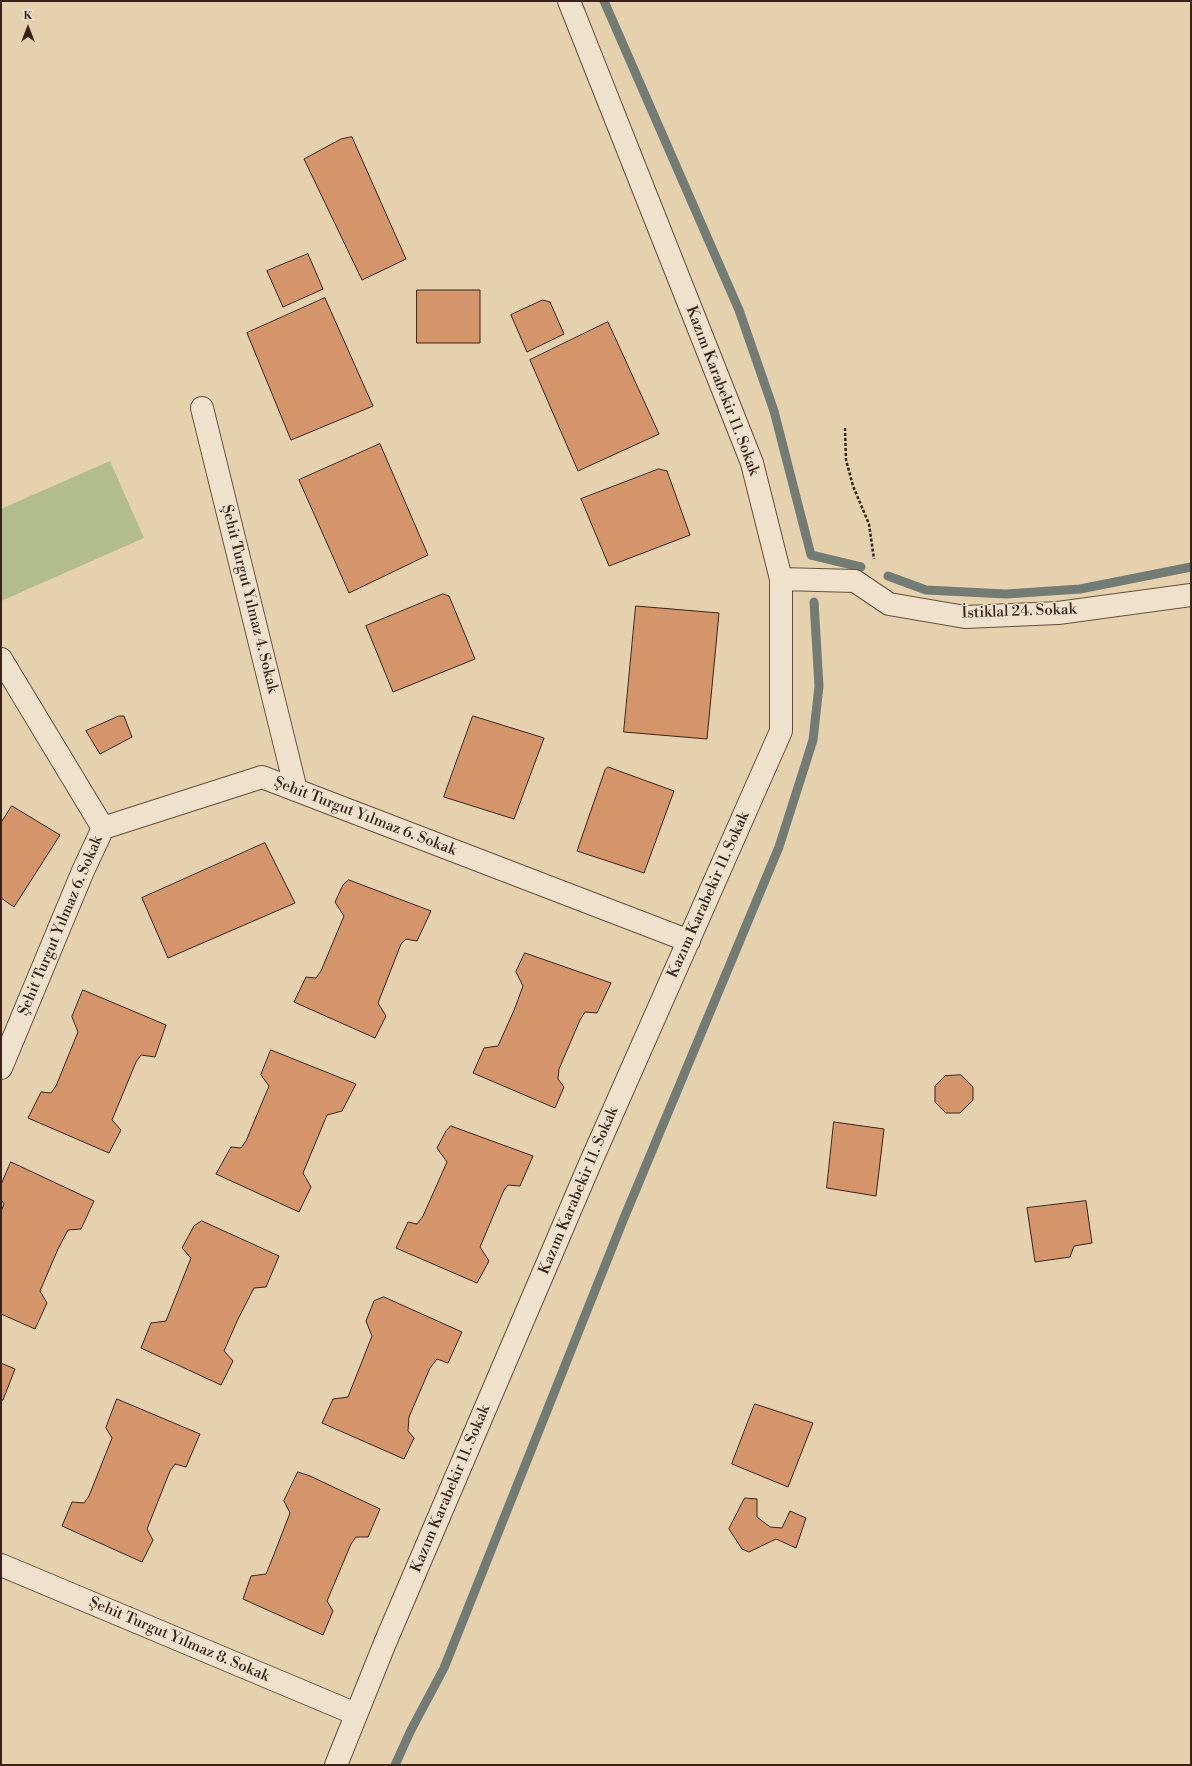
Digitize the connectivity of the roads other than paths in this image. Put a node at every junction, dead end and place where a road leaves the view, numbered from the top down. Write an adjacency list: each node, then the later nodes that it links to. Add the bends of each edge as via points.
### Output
1 (569, 1): 3 (street, Kazım Karabekir 11. Sokak, via 752,463)
2 (202, 408): 6 (street, Şehit Turgut Yılmaz 4. Sokak)
3 (781, 579): 4 (street, İstiklal 24. Sokak, via 855,581 890,604 965,617 1058,613); 8 (street, Kazım Karabekir 11. Sokak, via 781,731)
4 (1191, 595)
5 (1, 659): 7 (street)
6 (296, 790): 7 (street, Şehit Turgut Yılmaz 6. Sokak, via 262,778); 8 (street, Şehit Turgut Yılmaz 6. Sokak)
7 (103, 828): 9 (street, Şehit Turgut Yılmaz 6. Sokak)
8 (689, 941): 11 (street, Kazım Karabekir 11. Sokak, via 589,1166)
9 (1, 1068)
10 (1, 1565): 11 (street, Şehit Turgut Yılmaz 8. Sokak)
11 (356, 1714): 12 (street, Kazım Karabekir 11. Sokak)
12 (336, 1765)

